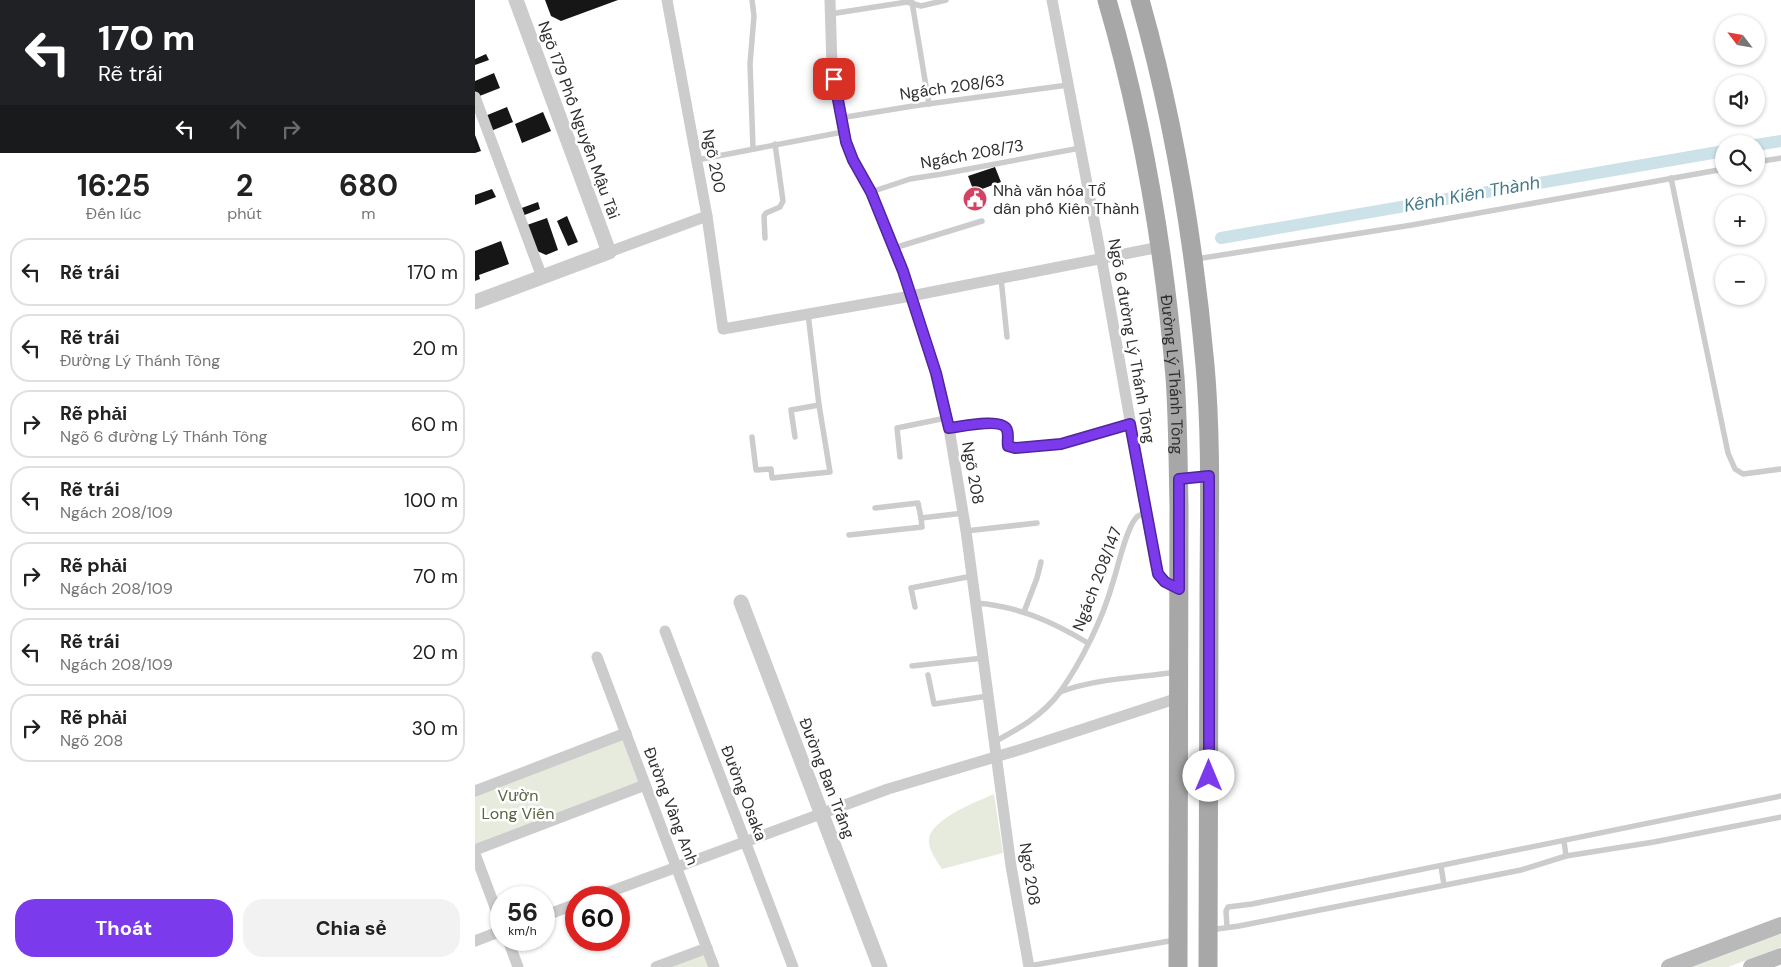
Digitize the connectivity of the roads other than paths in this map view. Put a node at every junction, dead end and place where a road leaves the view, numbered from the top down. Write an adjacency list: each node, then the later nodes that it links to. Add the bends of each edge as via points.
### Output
1 (516, 0): 30 (street, Ngõ 179 Phố Nguyễn Mậu Tài)
2 (667, 0): 20 (street, Ngõ 200)
3 (753, 0): 17 (lane, via 750,64)
4 (830, 0): 10 (street, Ngõ 208)
5 (946, 0): 9 (lane, via 921,6)
6 (1051, 0): 11 (street, Ngõ 6 đường Lý Thánh Tông)
7 (1107, 0): 28 (main road, Đường Lý Thánh Tông, via 1135,103)
8 (1140, 0): 32 (main road, Đường Lý Thánh Tông, via 1169,113)
9 (911, 2): 10 (lane); 13 (lane)
10 (830, 14): 14 (street, Ngõ 208, via 832,67)
11 (1069, 85): 13 (lane, Ngách 208/63); 18 (street, Ngõ 6 đường Lý Thánh Tông)
12 (475, 97): 33 (street)
13 (929, 104): 14 (lane, Ngách 208/63)
14 (840, 118): 15 (street, Ngõ 208)
15 (843, 132): 16 (lane); 24 (street, Ngõ 208, via 853,160)
16 (775, 144): 17 (lane); 27 (lane, via 783,201 780,208 764,216)
17 (753, 148): 20 (lane)
18 (1080, 148): 24 (lane, Ngách 208/73, via 911,179); 31 (street, Ngõ 6 đường Lý Thánh Tông)
19 (1781, 158): 21 (lane)
20 (697, 160): 25 (street, Ngõ 200)
21 (1765, 161)
22 (1715, 171): 23 (lane)
23 (1671, 178): 32 (lane, via 1412,225); 45 (lane, via 1728,453 1735,469 1743,474)
24 (871, 192): 29 (street, Ngõ 208)
25 (707, 216): 30 (street); 37 (street, Ngõ 200, via 723,329)
26 (982, 221): 29 (lane)
27 (765, 238)
28 (1160, 247): 31 (street); 47 (main road, Đường Lý Thánh Tông, via 1175,377)
29 (894, 248): 35 (street, Ngõ 208)
30 (609, 252): 33 (street)
31 (1101, 258): 34 (street); 41 (street, Ngõ 6 đường Lý Thánh Tông)
32 (1194, 259): 46 (main road, Đường Lý Thánh Tông, via 1205,367)
33 (542, 277): 36 (street)
34 (1001, 278): 35 (street); 38 (lane)
35 (911, 296): 37 (street); 40 (street, Ngõ 208, via 936,373)
36 (475, 302)
37 (808, 314): 39 (lane)
38 (1007, 337)
39 (819, 405): 42 (lane, via 830,472 772,478 771,469 756,470); 43 (lane, via 791,410)
40 (947, 423): 41 (lane, via 999,424 1007,430 1008,446 1015,448 1061,444); 44 (lane, via 897,428); 49 (street, Ngõ 208)
41 (1130, 424): 50 (street, Ngõ 6 đường Lý Thánh Tông)
42 (752, 437)
43 (795, 437)
44 (900, 457)
45 (1781, 469)
46 (1209, 476): 47 (main road); 91 (main road, Đường Lý Thánh Tông)
47 (1179, 479): 57 (main road, Đường Lý Thánh Tông)
48 (875, 508): 51 (lane, via 918,503)
49 (964, 513): 51 (lane); 53 (street, Ngõ 208)
50 (1146, 513): 57 (street, Ngõ 6 đường Lý Thánh Tông, via 1158,574); 63 (lane, Ngách 208/147, via 1133,523 1107,600)
51 (921, 518): 54 (lane, via 922,526)
52 (1037, 523): 53 (lane)
53 (966, 531): 56 (street, Ngõ 208)
54 (849, 535)
55 (1041, 562): 61 (lane)
56 (972, 576): 59 (street, Ngõ 208); 60 (lane, via 911,588)
57 (1179, 589): 67 (main road, Đường Lý Thánh Tông)
58 (741, 602): 78 (street, Đường Ban Trắng)
59 (976, 603): 61 (lane); 65 (street, Ngõ 208)
60 (915, 607)
61 (1024, 612): 63 (lane)
62 (665, 631): 80 (street, Đường Osaka)
63 (1088, 643): 69 (lane, Ngách 208/147)
64 (597, 657): 72 (street, Đường Vàng Anh)
65 (983, 658): 66 (lane); 70 (street, Ngõ 208)
66 (912, 666)
67 (1179, 671): 69 (lane, via 1133,676); 71 (main road, Đường Lý Thánh Tông)
68 (928, 675): 70 (lane, via 934,704)
69 (1059, 692): 73 (lane, Ngách 208/147, via 1031,721)
70 (988, 696): 73 (street, Ngõ 208)
71 (1178, 698): 74 (street); 93 (main road, Đường Lý Thánh Tông)
72 (626, 733): 75 (street, Đường Vàng Anh); 76 (street)
73 (994, 742): 74 (street, Ngõ 208)
74 (996, 757): 78 (street, via 888,788); 103 (street, Ngõ 208)
75 (645, 785): 82 (street); 84 (street, Đường Vàng Anh)
76 (475, 791)
77 (1781, 796): 81 (lane)
78 (822, 813): 80 (street); 102 (street, Đường Ban Trắng)
79 (1781, 817): 83 (lane, via 1654,842)
80 (745, 841): 84 (street); 101 (street, Đường Osaka)
81 (1564, 842): 83 (lane); 85 (lane)
82 (475, 852): 88 (street)
83 (1566, 855): 86 (lane, via 1521,870)
84 (676, 867): 87 (street); 95 (street, Đường Vàng Anh)
85 (1441, 867): 86 (lane); 90 (lane, via 1228,907)
86 (1444, 883): 90 (lane)
87 (625, 886)
88 (490, 893)
89 (1781, 925): 106 (main road)
90 (1227, 927): 91 (lane)
91 (1208, 930): 105 (main road, Đường Lý Thánh Tông)
92 (490, 935): 94 (street)
93 (1178, 940): 103 (lane); 104 (main road, Đường Lý Thánh Tông)
94 (475, 941)
95 (707, 948): 99 (street); 100 (street, Đường Vàng Anh)
96 (512, 951): 98 (street)
97 (1781, 956): 107 (main road)
98 (518, 967)
99 (657, 967)
100 (714, 967)
101 (793, 967)
102 (880, 967)
103 (1029, 967)
104 (1178, 967)
105 (1208, 967)
106 (1669, 967)
107 (1751, 967)

